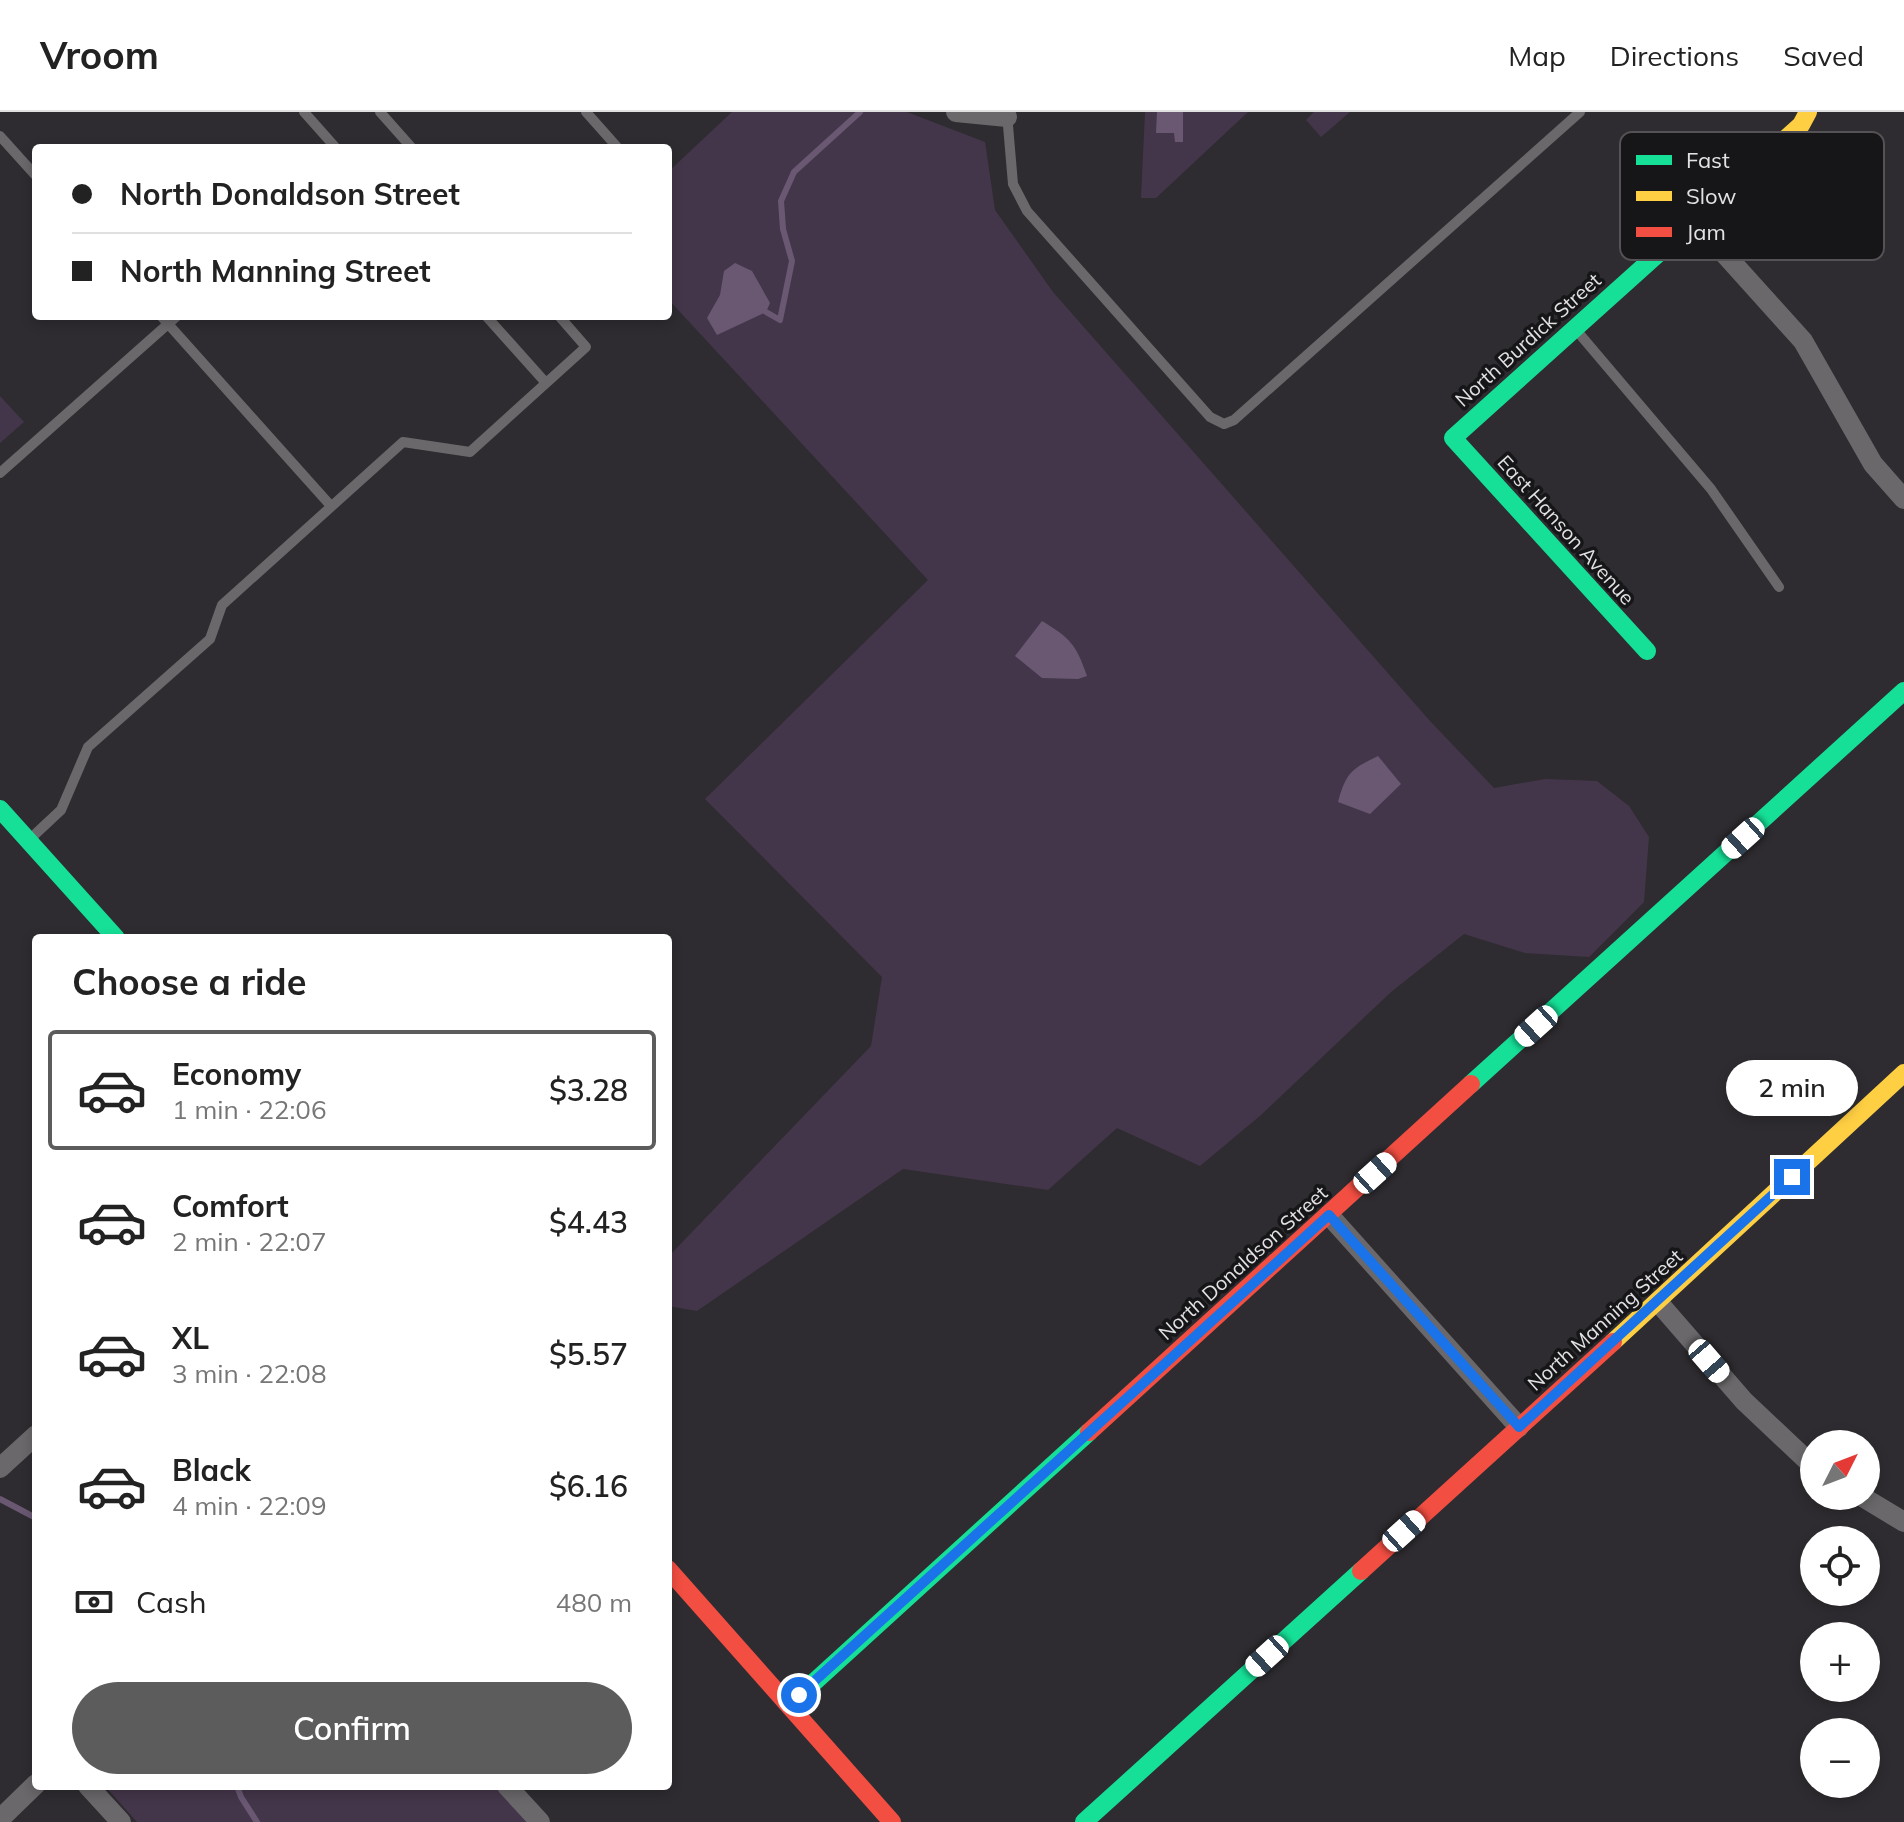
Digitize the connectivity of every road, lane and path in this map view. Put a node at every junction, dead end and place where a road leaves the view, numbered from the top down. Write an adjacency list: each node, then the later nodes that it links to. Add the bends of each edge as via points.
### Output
1 (304, 112): 10 (lane)
2 (380, 112): 11 (lane)
3 (586, 112): 12 (lane)
4 (956, 112): 7 (street)
5 (1580, 112): 7 (lane, via 1224,424 1210,417 1027,211 1013,184)
6 (1808, 112): 8 (street, North Burdick Street)
7 (1007, 114)
8 (1793, 132)
9 (0, 136): 13 (lane)
10 (332, 144)
11 (408, 144)
12 (614, 144)
13 (32, 172)
14 (1650, 260): 20 (street, North Burdick Street)
15 (1730, 260): 24 (street, via 1803,341 1873,464)
16 (168, 320): 23 (lane)
17 (170, 320): 25 (lane)
18 (490, 320): 21 (lane)
19 (562, 320): 21 (lane, via 586,347)
20 (1574, 328): 22 (street, North Burdick Street); 26 (lane, via 1711,489)
21 (546, 383): 25 (lane, via 470,452 403,442)
22 (1453, 438): 27 (street, East Hanson Avenue)
23 (0, 473)
24 (1904, 499)
25 (331, 506): 30 (lane, via 222,605 210,639 88,747 61,810)
26 (1779, 587)
27 (1647, 651)
28 (1904, 691): 33 (street, North Donaldson Street)
29 (0, 809): 30 (street)
30 (28, 840): 31 (street)
31 (112, 934)
32 (1904, 1073): 34 (street, North Manning Street)
33 (1329, 1215): 35 (street); 42 (street, North Donaldson Street)
34 (1658, 1302): 35 (street, North Manning Street); 37 (street, via 1744,1401)
35 (1519, 1427): 50 (street, North Manning Street)
36 (32, 1447): 38 (street)
37 (1800, 1454)
38 (0, 1468)
39 (1880, 1507): 40 (street)
40 (1904, 1522)
41 (672, 1573): 42 (street)
42 (789, 1705): 49 (street)
43 (32, 1788): 46 (street)
44 (92, 1790): 47 (street)
45 (511, 1790): 48 (street)
46 (0, 1819)
47 (121, 1822)
48 (540, 1822)
49 (892, 1822)
50 (1084, 1822)

